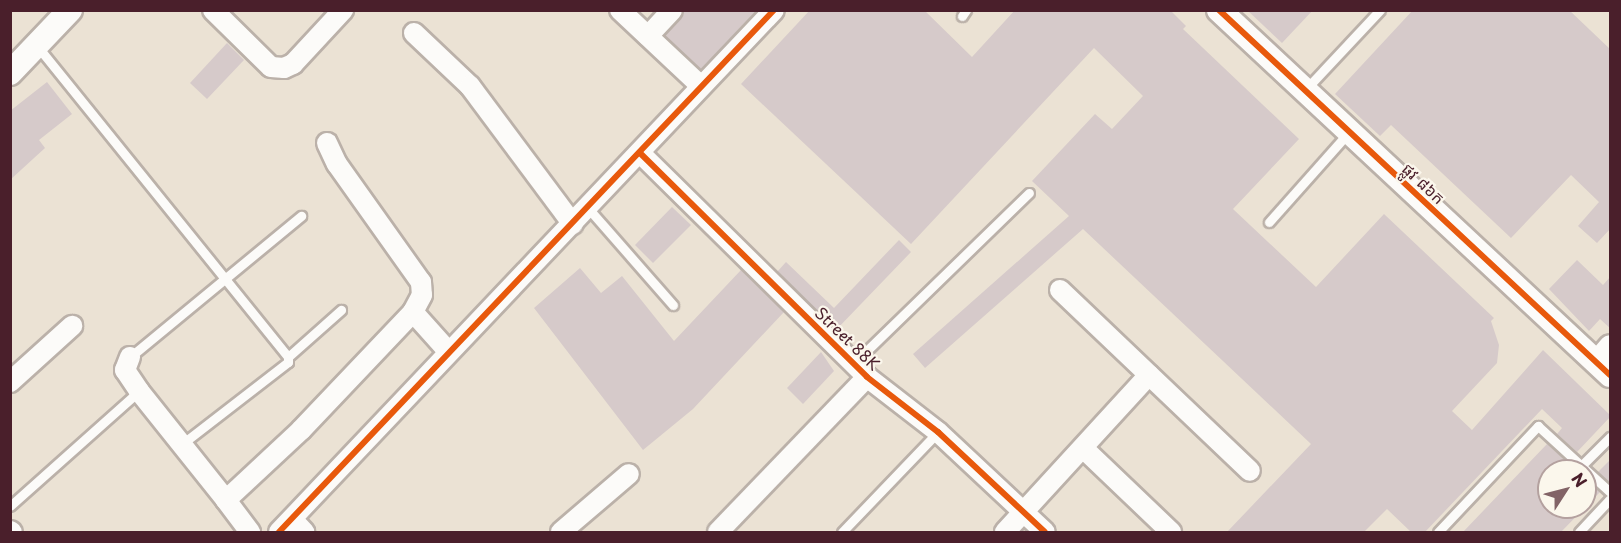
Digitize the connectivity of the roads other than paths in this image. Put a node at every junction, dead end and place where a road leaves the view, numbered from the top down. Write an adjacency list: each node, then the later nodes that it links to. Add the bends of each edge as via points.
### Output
1 (70, 10): 11 (street)
2 (213, 10): 3 (street, via 271,67 284,68 293,64)
3 (343, 10)
4 (620, 10): 10 (street)
5 (672, 10): 10 (street)
6 (774, 10): 13 (street)
7 (1219, 10): 14 (street, ផ្លូវ ៨៦ក)
8 (1380, 10): 14 (lane)
9 (414, 33): 22 (street, via 470,86)
10 (648, 36): 13 (street)
11 (38, 47): 12 (street); 23 (lane)
12 (10, 73)
13 (701, 86): 17 (street)
14 (1305, 91): 15 (street, ផ្លូវ ៨៦ក)
15 (1348, 132): 21 (lane); 32 (street, ផ្លូវ ៨៦ក)
16 (327, 143): 27 (street, via 337,164 421,282 422,295)
17 (640, 153): 19 (street); 33 (street, Street 88K)
18 (1029, 193): 33 (lane)
19 (588, 208): 22 (street); 25 (lane)
20 (301, 216): 23 (lane)
21 (1269, 222)
22 (573, 224): 29 (street)
23 (224, 278): 30 (lane); 31 (lane)
24 (1060, 290): 34 (street)
25 (673, 305)
26 (341, 310): 31 (lane)
27 (413, 312): 29 (street); 48 (street, via 301,430)
28 (72, 326): 35 (street)
29 (448, 351): 51 (street)
30 (130, 357): 36 (street, via 125,370)
31 (288, 357): 39 (lane, via 288,362)
32 (1606, 360)
33 (860, 370): 37 (street, Street 88K); 54 (street)
34 (1149, 375): 40 (street); 43 (street)
35 (10, 382)
36 (139, 392): 39 (street); 49 (lane)
37 (938, 432): 50 (street, Street 88K); 55 (lane)
38 (1611, 437): 42 (lane)
39 (182, 444): 48 (street)
40 (1083, 448): 50 (street); 58 (street)
41 (1575, 459): 59 (lane, via 1538,426)
42 (1588, 459)
43 (1250, 471)
44 (629, 474): 53 (street)
45 (1597, 479): 46 (lane)
46 (1611, 492)
47 (1611, 499): 60 (lane)
48 (226, 500): 52 (street)
49 (10, 506)
50 (1024, 513): 56 (street); 57 (street, Street 88K)
51 (292, 528)
52 (250, 532)
53 (561, 532)
54 (718, 532)
55 (842, 532)
56 (1005, 532)
57 (1045, 532)
58 (1171, 532)
59 (1438, 532)
60 (1579, 532)

